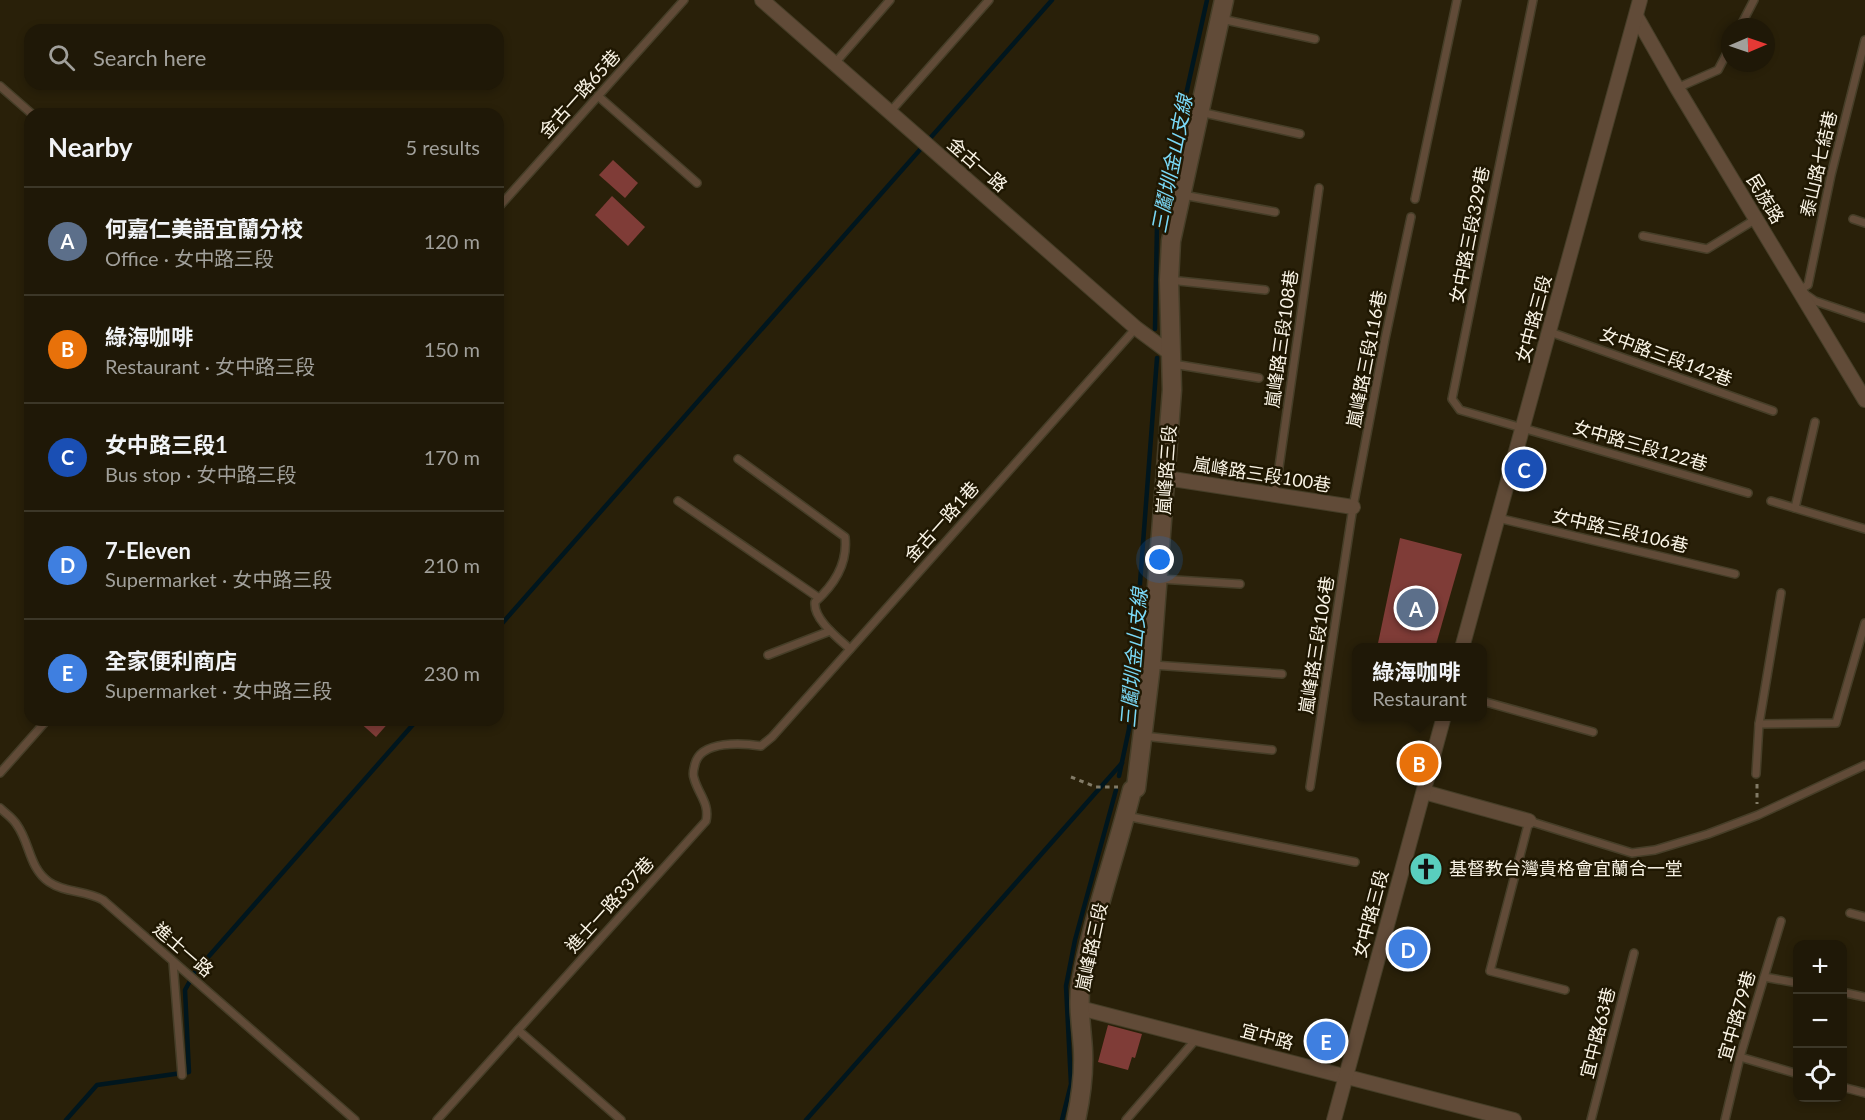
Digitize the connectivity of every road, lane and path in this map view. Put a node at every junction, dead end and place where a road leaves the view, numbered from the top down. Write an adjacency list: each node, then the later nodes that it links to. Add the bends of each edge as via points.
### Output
1 (684, 0): 19 (lane, 金古一路65巷)
2 (762, 0): 15 (street, 金古一路)
3 (890, 0): 15 (lane)
4 (989, 0): 21 (lane)
5 (1224, 0): 12 (street, 嵐峰路三段)
6 (1457, 0): 27 (lane)
7 (1533, 0): 46 (lane, 女中路三段329巷, via 1452,399 1460,410)
8 (1641, 0): 10 (street, 女中路三段)
9 (1754, 0): 11 (lane)
10 (1636, 16): 18 (street, 民族路); 40 (street, 女中路三段)
11 (1745, 18)
12 (1220, 19): 13 (lane); 22 (street, 嵐峰路三段)
13 (1315, 39)
14 (1865, 40): 37 (lane, 泰山路七結巷, via 1808,285)
15 (835, 63): 21 (street, 金古一路)
16 (1721, 64): 18 (lane, via 1718,70)
17 (0, 87): 20 (lane)
18 (1677, 88): 31 (street, 民族路)
19 (598, 96): 24 (lane); 28 (lane, 金古一路65巷)
20 (25, 108)
21 (890, 112): 39 (street, 金古一路)
22 (1199, 112): 23 (lane); 26 (street, 嵐峰路三段)
23 (1300, 134)
24 (697, 183)
25 (1319, 188): 50 (lane, 嵐峰路三段108巷)
26 (1180, 194): 29 (lane); 35 (street, 嵐峰路三段)
27 (1415, 199)
28 (504, 201)
29 (1275, 212)
30 (1411, 217): 53 (lane, 嵐峰路三段116巷)
31 (1756, 219): 34 (lane, via 1707,249); 37 (street, 民族路)
32 (1852, 219): 33 (lane)
33 (1865, 223)
34 (1643, 236)
35 (1169, 280): 36 (lane); 41 (street, 嵐峰路三段)
36 (1265, 290)
37 (1799, 290): 38 (lane, via 1815,301); 43 (street, 民族路)
38 (1865, 318)
39 (1136, 328): 41 (street, 金古一路); 65 (lane, 金古一路1巷)
40 (1550, 332): 44 (lane, 女中路三段142巷); 46 (street, 女中路三段)
41 (1171, 359): 42 (lane); 48 (street, 嵐峰路三段)
42 (1259, 378)
43 (1863, 394)
44 (1773, 411)
45 (1815, 422): 54 (lane)
46 (1524, 428): 49 (lane, 女中路三段122巷); 55 (street, 女中路三段)
47 (738, 459): 61 (lane, via 845,537 843,565)
48 (1166, 478): 50 (street, 嵐峰路三段100巷); 58 (street, 嵐峰路三段)
49 (1748, 493)
50 (1275, 495): 53 (street, 嵐峰路三段100巷)
51 (678, 501): 61 (lane)
52 (1771, 501): 54 (lane)
53 (1353, 507): 81 (lane, 嵐峰路三段106巷)
54 (1795, 508): 56 (lane)
55 (1498, 518): 57 (lane, 女中路三段106巷); 64 (street, 女中路三段)
56 (1865, 529)
57 (1735, 574)
58 (1159, 579): 59 (lane); 67 (street, 嵐峰路三段)
59 (1240, 584)
60 (1781, 593): 71 (lane)
61 (819, 598): 63 (lane, via 814,608)
62 (1865, 623): 71 (lane, via 1836,723)
63 (830, 632): 65 (lane); 66 (lane)
64 (1463, 643)
65 (850, 649): 75 (lane, 金古一路1巷)
66 (768, 655)
67 (1151, 665): 68 (lane); 74 (street, 嵐峰路三段)
68 (1282, 674)
69 (1487, 702): 73 (lane)
70 (1443, 721): 83 (street, 女中路三段)
71 (1759, 724): 79 (lane)
72 (42, 726): 78 (lane)
73 (1593, 732)
74 (1143, 736): 76 (lane); 82 (street, 嵐峰路三段)
75 (772, 737): 100 (lane, 進士一路337巷, via 761,746 739,743 711,747 697,759 693,775 708,810 706,821)
76 (1272, 750)
77 (1865, 765): 85 (lane)
78 (0, 772)
79 (1756, 774): 85 (path)
80 (1071, 777): 82 (path, via 1096,787)
81 (1310, 787)
82 (1136, 788): 86 (street, 嵐峰路三段, via 1132,790)
83 (1424, 792): 87 (street); 105 (street, 女中路三段)
84 (0, 808): 93 (lane, 進士一路, via 17,824 44,878 103,900)
85 (1758, 815): 87 (lane, via 1655,850 1632,853)
86 (1126, 816): 88 (lane); 99 (street, 嵐峰路三段, via 1094,927 1081,984)
87 (1529, 821): 96 (lane, via 1490,971)
88 (1355, 862)
89 (1850, 913): 90 (lane)
90 (1865, 917)
91 (1780, 921): 94 (lane, 宜中路79巷)
92 (1634, 953): 115 (lane, 宜中路63巷)
93 (173, 962): 104 (lane); 108 (lane, 進士一路)
94 (1764, 976): 95 (lane); 102 (lane, 宜中路79巷)
95 (1793, 982)
96 (1566, 990)
97 (1847, 993): 98 (lane)
98 (1865, 997)
99 (1080, 1008): 101 (street, 宜中路); 111 (street, 嵐峰路三段, via 1082,1091)
100 (518, 1030): 109 (lane, 進士一路337巷); 110 (lane)
101 (1197, 1037): 105 (street, 宜中路); 112 (lane)
102 (1740, 1057): 103 (lane); 116 (lane, 宜中路79巷)
103 (1793, 1073)
104 (182, 1075)
105 (1345, 1077): 113 (street, 女中路三段); 114 (street, 宜中路)
106 (1847, 1088): 107 (lane)
107 (1865, 1093)
108 (355, 1120)
109 (438, 1120)
110 (621, 1120)
111 (1076, 1120)
112 (1126, 1120)
113 (1334, 1120)
114 (1515, 1120)
115 (1591, 1120)
116 (1725, 1120)

